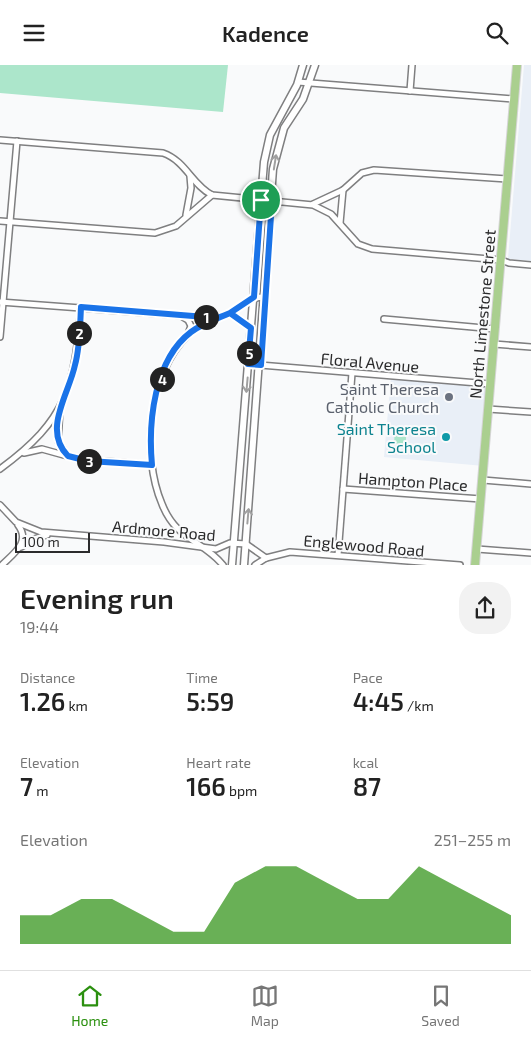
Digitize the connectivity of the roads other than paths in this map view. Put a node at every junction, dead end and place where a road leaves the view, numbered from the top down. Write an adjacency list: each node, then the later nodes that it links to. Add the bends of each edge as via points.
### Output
1 (303, 65): 5 (street)
2 (315, 65): 6 (street)
3 (412, 65): 7 (street)
4 (517, 65): 8 (main road, North Limestone Street)
5 (298, 82): 6 (street); 15 (street, via 270,135)
6 (310, 84): 7 (street); 16 (street, one-way to 6, via 276,155 284,128)
7 (410, 91): 8 (street)
8 (514, 99): 12 (main road, North Limestone Street)
9 (0, 140): 10 (street)
10 (17, 141): 11 (street, via 163,153 179,162); 20 (street)
11 (190, 176): 14 (street, via 203,191); 18 (street)
12 (507, 179): 13 (street, via 374,170 362,173); 22 (main road, North Limestone Street)
13 (343, 190): 17 (street); 21 (street)
14 (212, 195): 15 (street); 18 (street)
15 (261, 200): 16 (street); 24 (street)
16 (272, 201): 17 (street); 25 (street)
17 (313, 205): 21 (street)
18 (186, 216): 20 (street, via 170,229 155,233)
19 (0, 221): 20 (street)
20 (11, 222): 26 (street)
21 (340, 223): 22 (street, via 358,244 372,249)
22 (501, 260): 23 (street); 33 (main road, North Limestone Street)
23 (531, 265)
24 (254, 297): 25 (street); 28 (street); 32 (street)
25 (265, 297): 39 (street)
26 (2, 302): 27 (street); 35 (street)
27 (81, 307): 29 (street); 42 (street, via 76,365)
28 (230, 313): 30 (street); 32 (street)
29 (180, 316): 30 (street); 34 (street, via 189,322)
30 (218, 318): 34 (street)
31 (384, 319): 33 (street)
32 (251, 328): 38 (street)
33 (495, 329): 36 (main road, North Limestone Street)
34 (188, 335): 47 (street, via 168,363 156,395 151,435)
35 (0, 337)
36 (494, 344): 37 (street); 41 (main road, North Limestone Street)
37 (531, 347)
38 (248, 364): 39 (street, Floral Avenue); 56 (street, one-way to 56)
39 (261, 365): 40 (street, Floral Avenue); 57 (street, one-way to 39)
40 (352, 373): 41 (street, Floral Avenue); 51 (street)
41 (490, 384): 43 (main road, North Limestone Street)
42 (60, 406): 45 (street, via 39,436); 46 (street, via 58,441)
43 (488, 409): 44 (street); 49 (main road, North Limestone Street)
44 (531, 412)
45 (19, 455): 46 (street, via 42,449); 48 (street)
46 (68, 456): 47 (street, via 88,461)
47 (152, 465): 58 (street, via 162,505 172,525)
48 (0, 469)
49 (482, 480): 50 (street, Hampton Place); 52 (main road, North Limestone Street)
50 (531, 484)
51 (343, 489): 52 (street, Hampton Place); 62 (street)
52 (481, 499): 60 (main road, North Limestone Street)
53 (0, 505): 54 (street, Ardmore Road)
54 (16, 522): 55 (street, Ardmore Road, via 34,531); 59 (street, via 23,535)
55 (54, 534): 58 (street, Ardmore Road); 59 (street, via 34,539)
56 (234, 543): 57 (street, Ardmore Road); 58 (street, Ardmore Road, via 216,549); 66 (street)
57 (246, 544): 63 (street); 67 (street)
58 (201, 547): 65 (street)
59 (19, 548): 64 (street)
60 (477, 549): 61 (street); 70 (main road, North Limestone Street)
61 (531, 553)
62 (338, 555): 63 (street, Englewood Road, via 290,552); 69 (street, Englewood Road)
63 (266, 557): 68 (street, Englewood Road)
64 (2, 565)
65 (223, 565)
66 (232, 565)
67 (244, 565)
68 (256, 565)
69 (460, 565)
70 (475, 565)

